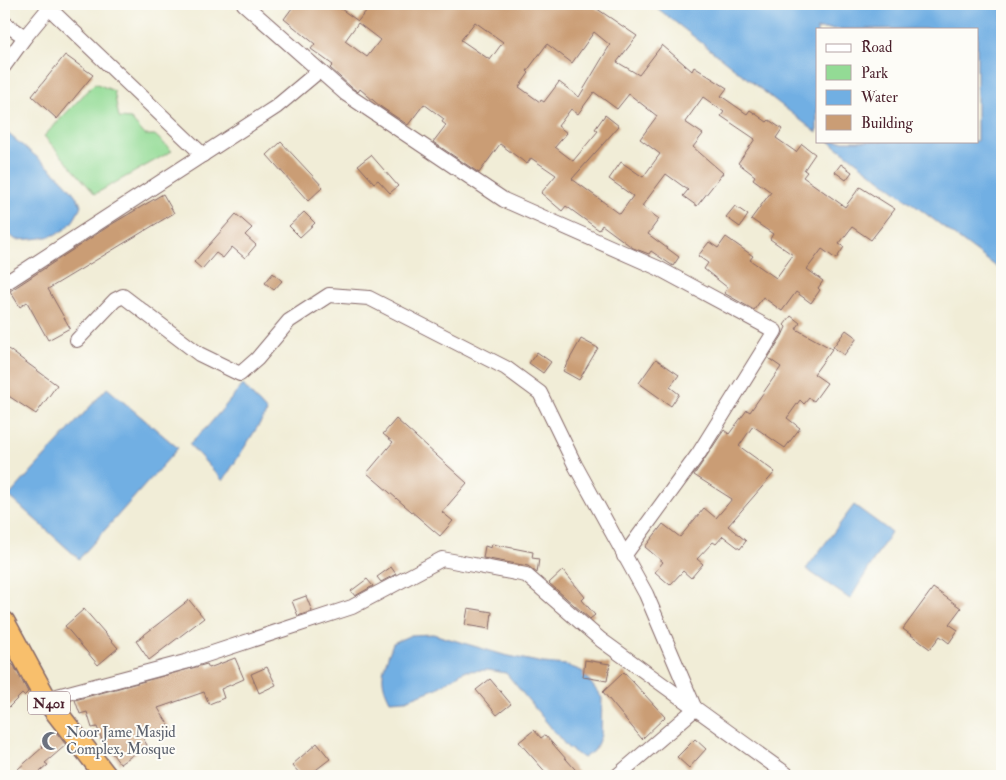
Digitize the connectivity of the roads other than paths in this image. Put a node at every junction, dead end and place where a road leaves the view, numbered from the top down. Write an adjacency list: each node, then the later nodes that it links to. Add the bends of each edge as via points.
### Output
1 (244, 4): 5 (street)
2 (4, 23): 3 (street)
3 (25, 37): 4 (street); 6 (street, via 50,8)
4 (4, 66)
5 (319, 70): 6 (street, via 276,107); 9 (street, via 346,94 504,200 658,268 775,332 699,453)
6 (203, 155): 7 (street)
7 (4, 284)
8 (76, 340): 9 (street, via 115,300 123,296 199,354 240,374 289,321 329,295 369,298 506,368 540,393)
9 (624, 556): 12 (street, via 646,594)
10 (4, 622): 11 (highway, N401)
11 (46, 699): 12 (street, via 186,662 352,607 442,559 526,575 601,640); 13 (highway, N401)
12 (695, 709): 14 (street); 15 (street)
13 (106, 776)
14 (617, 776)
15 (789, 776)

